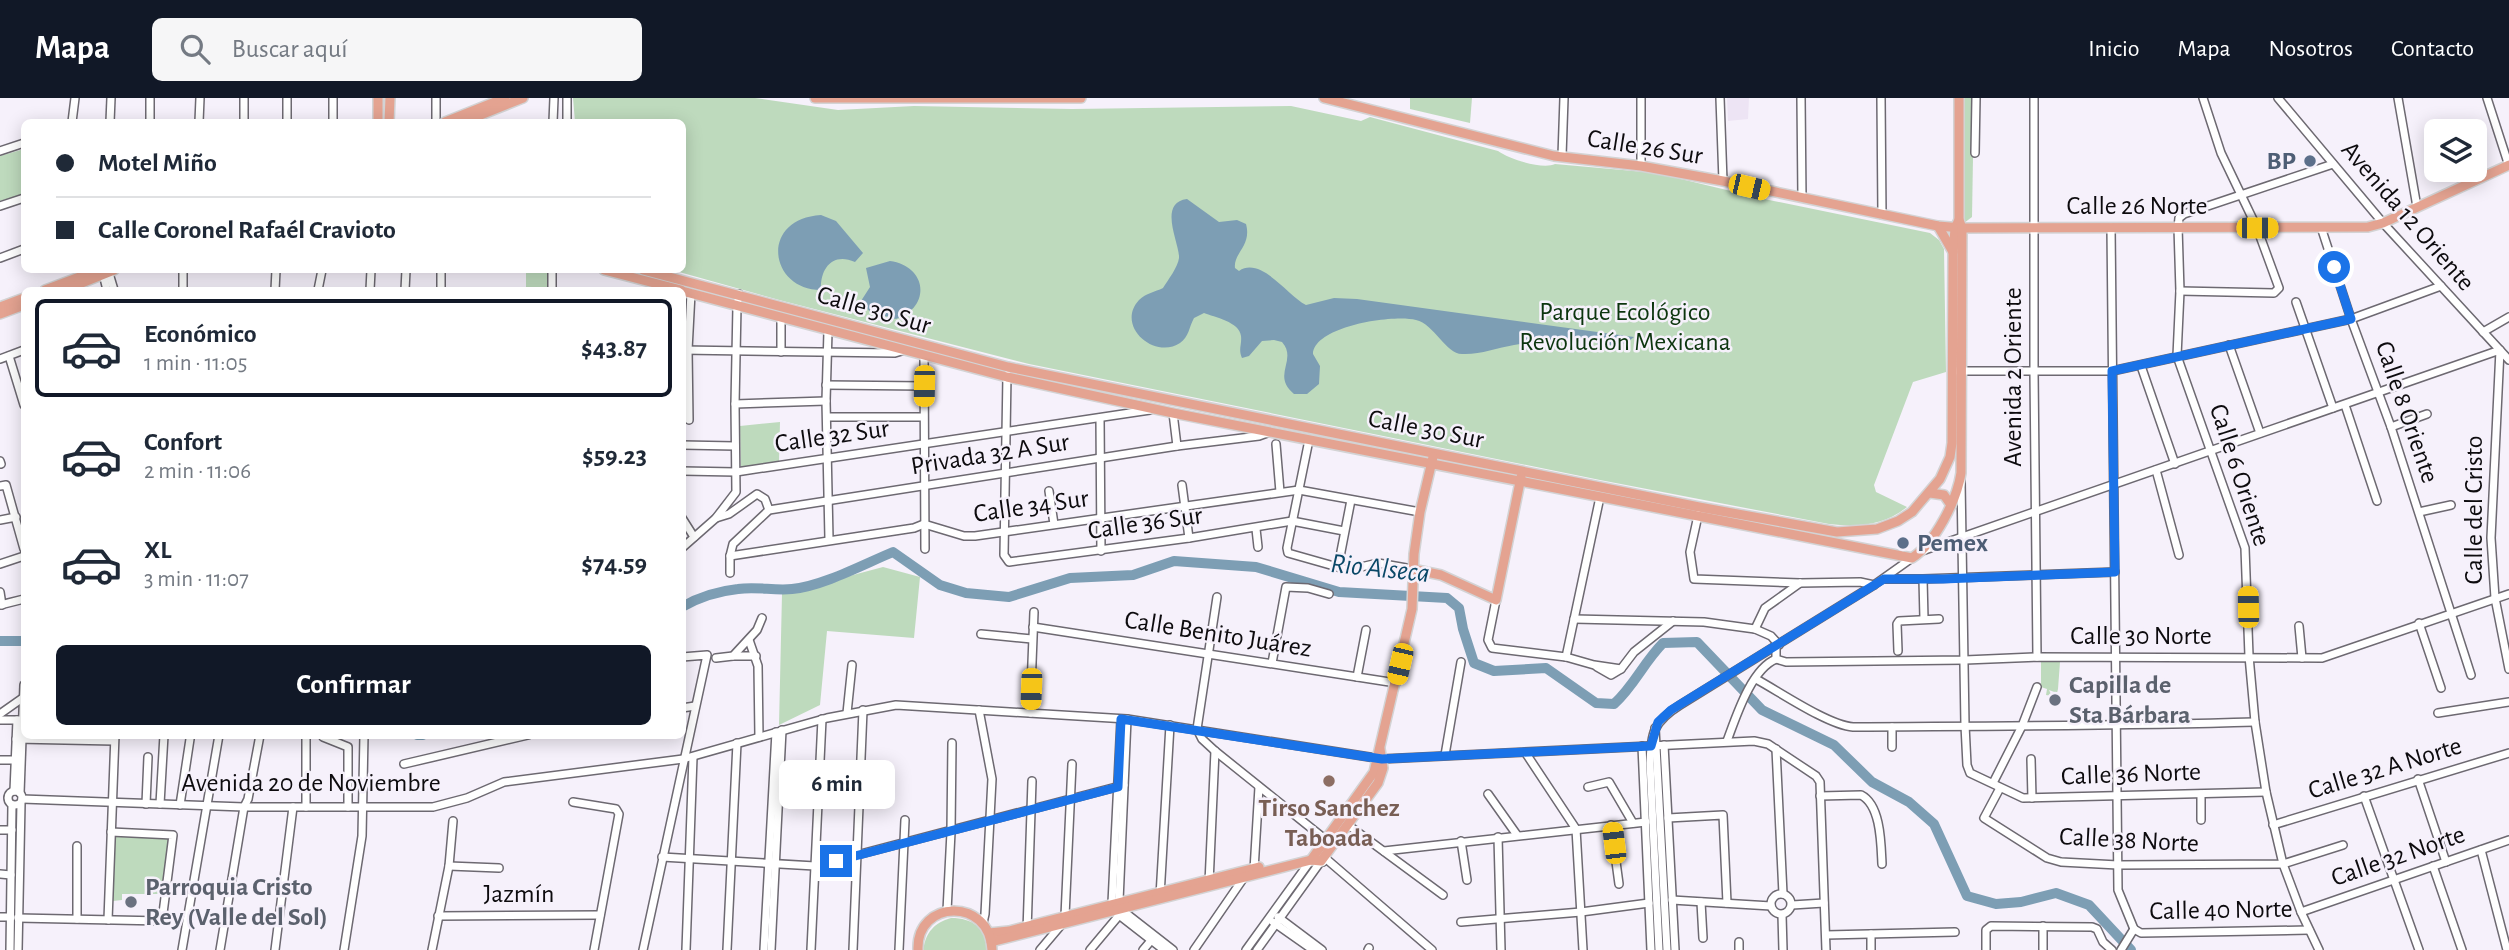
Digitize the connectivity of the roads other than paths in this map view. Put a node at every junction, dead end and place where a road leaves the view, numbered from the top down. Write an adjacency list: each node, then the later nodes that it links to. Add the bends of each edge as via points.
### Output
1 (111, 98): 33 (street)
2 (150, 98): 34 (street)
3 (200, 98): 35 (street)
4 (244, 98): 36 (street)
5 (287, 98): 37 (street)
6 (333, 98): 38 (street)
7 (378, 98): 39 (main road)
8 (390, 98): 40 (main road)
9 (436, 98): 41 (street)
10 (505, 98): 31 (main road)
11 (523, 98): 43 (main road)
12 (554, 98): 44 (street)
13 (567, 98): 45 (street)
14 (815, 98): 29 (main road)
15 (1081, 98): 29 (main road)
16 (1324, 98): 49 (main road, Calle 26 Sur)
17 (1563, 98): 49 (street)
18 (1641, 98): 52 (street)
19 (1720, 98): 53 (street)
20 (1801, 98): 55 (street)
21 (1881, 98): 59 (street)
22 (1959, 98): 61 (main road)
23 (1976, 98): 48 (street)
24 (2034, 98): 66 (street, Avenida 2 Oriente)
25 (2203, 98): 54 (street, via 2221,153)
26 (2278, 98): 50 (street, Avenida 12 Oriente)
27 (2398, 98): 58 (street)
28 (2487, 98): 51 (street)
29 (1008, 99)
30 (75, 100): 32 (street)
31 (480, 103): 42 (main road)
32 (75, 119)
33 (110, 119)
34 (150, 119)
35 (199, 119)
36 (244, 119)
37 (287, 119)
38 (333, 119)
39 (378, 119)
40 (389, 119)
41 (436, 119)
42 (451, 119)
43 (470, 119)
44 (553, 119)
45 (567, 119)
46 (21, 144): 47 (street)
47 (0, 150)
48 (1975, 153)
49 (1562, 156): 52 (main road, Calle 26 Sur)
50 (2333, 164): 54 (street); 60 (street, Avenida 12 Oriente)
51 (2509, 165): 58 (main road, Calle 26 Norte)
52 (1640, 166): 53 (main road, Calle 26 Sur)
53 (1723, 181): 55 (main road, Calle 26 Sur)
54 (2242, 195): 64 (street, Calle 6 Oriente, via 2181,215); 67 (street)
55 (1802, 198): 59 (main road, Calle 26 Sur)
56 (21, 199): 57 (street)
57 (0, 206)
58 (2417, 207): 60 (main road, Calle 26 Norte)
59 (1882, 215): 62 (main road, Calle 26 Sur)
60 (2383, 223): 65 (main road, Calle 26 Norte); 75 (street, Avenida 12 Oriente)
61 (1959, 225): 62 (main road, Calle 26 Sur); 66 (main road, Calle 26 Norte); 69 (main road, Calle 30 Sur); 108 (main road)
62 (1938, 226): 69 (main road)
63 (2111, 227): 64 (main road, Calle 26 Norte); 66 (main road, Calle 26 Norte); 109 (street)
64 (2178, 227): 67 (main road, Calle 26 Norte); 80 (street, Calle 6 Oriente)
65 (2321, 227): 67 (main road, Calle 26 Norte); 90 (street, Calle 8 Oriente)
66 (2034, 228): 111 (street, Avenida 2 Oriente)
67 (2257, 228): 80 (street, via 2279,288 2274,292)
68 (21, 250): 70 (street)
69 (1953, 254): 108 (main road, Calle 30 Sur)
70 (0, 258)
71 (100, 273): 76 (main road)
72 (102, 273): 77 (main road)
73 (619, 273): 74 (main road, Calle 30 Sur)
74 (644, 278): 78 (main road, Calle 30 Sur); 81 (main road, Calle 30 Sur)
75 (2441, 286): 90 (street); 93 (street, Avenida 12 Oriente)
76 (55, 287)
77 (71, 287)
78 (672, 287)
79 (686, 291): 85 (main road, Calle 30 Sur)
80 (2180, 291): 104 (street, Calle 6 Oriente)
81 (739, 294): 85 (street); 110 (main road, Calle 30 Sur)
82 (21, 299): 86 (main road)
83 (2296, 302): 91 (street)
84 (21, 306): 87 (main road)
85 (737, 306): 89 (main road, Calle 30 Sur); 96 (street)
86 (0, 307)
87 (0, 314)
88 (2509, 317): 93 (street)
89 (781, 318): 92 (main road, Calle 30 Sur); 100 (street)
90 (2351, 319): 91 (street); 115 (street, Calle 8 Oriente)
91 (2305, 328): 94 (street); 120 (street)
92 (828, 331): 97 (main road, Calle 30 Sur); 101 (street)
93 (2483, 332): 98 (street, Avenida 12 Oriente)
94 (2229, 345): 104 (street); 131 (street)
95 (686, 350): 96 (street, Calle 30 Sur)
96 (735, 350): 100 (street, Calle 30 Sur); 118 (street)
97 (906, 350): 101 (street, Calle 30 Sur); 102 (main road, Calle 30 Sur)
98 (2500, 350): 106 (street, Avenida 12 Oriente); 115 (street); 214 (street, Calle del Cristo, via 2491,538)
99 (21, 351): 103 (street)
100 (781, 352): 101 (street, Calle 30 Sur)
101 (827, 354): 113 (street)
102 (924, 355): 110 (main road, Calle 30 Sur); 114 (street)
103 (9, 356): 105 (street); 116 (street)
104 (2178, 356): 107 (street); 138 (street, Calle 6 Oriente)
105 (0, 359)
106 (2509, 360)
107 (2141, 366): 109 (street); 143 (street)
108 (1957, 371): 111 (street); 149 (main road); 158 (main road, Calle 30 Sur, via 1952,448 1944,473)
109 (2112, 371): 111 (street); 151 (street)
110 (1007, 372): 121 (main road, Calle 30 Sur); 129 (street); 139 (main road, Calle 30 Sur)
111 (2034, 372): 169 (street, Avenida 2 Oriente)
112 (686, 373): 127 (street)
113 (827, 385): 114 (street); 117 (street)
114 (924, 386): 125 (street)
115 (2379, 393): 119 (street); 128 (street, Calle 8 Oriente)
116 (21, 395)
117 (826, 401): 118 (street); 124 (street)
118 (735, 404): 136 (street)
119 (2345, 405): 120 (street); 162 (street)
120 (2333, 408): 131 (street)
121 (1154, 409): 122 (main road, Calle 30 Sur); 126 (street, Calle 32 Sur)
122 (1173, 413): 130 (main road, Calle 30 Sur); 137 (street)
123 (2427, 414): 128 (street)
124 (827, 417): 125 (street); 140 (street)
125 (923, 417): 133 (street)
126 (1100, 418): 129 (street, Calle 32 Sur); 141 (street)
127 (688, 420)
128 (2391, 427): 170 (street, Calle 8 Oriente)
129 (1005, 432): 133 (street, Calle 32 Sur); 148 (street)
130 (1270, 432): 132 (main road, Calle 30 Sur); 137 (street, Privada 32 A Sur)
131 (2260, 433): 138 (street)
132 (1309, 440): 142 (main road, Calle 30 Sur); 155 (street)
133 (923, 444): 140 (street, Calle 32 Sur); 154 (street)
134 (1276, 444): 157 (street)
135 (686, 445): 136 (street)
136 (735, 446): 147 (street)
137 (1177, 446): 141 (street, Privada 32 A Sur)
138 (2211, 450): 143 (street); 238 (street, Calle 6 Oriente, via 2247,558)
139 (1434, 452): 142 (main road); 144 (main road, Calle 30 Sur)
140 (828, 458): 147 (street, Calle 32 Sur); 160 (street)
141 (1101, 458): 148 (street, Privada 32 A Sur); 173 (street)
142 (1432, 463): 150 (main road, Calle 30 Sur); 168 (main road)
143 (2175, 464): 145 (street)
144 (1522, 470): 150 (main road); 166 (main road, Calle 30 Sur)
145 (2156, 470): 151 (street); 196 (street)
146 (686, 471): 147 (street, Calle 32 Sur)
147 (736, 472): 172 (street, via 734,497)
148 (1004, 473): 154 (street, Privada 32 A Sur); 183 (street)
149 (1961, 473): 164 (main road); 187 (street)
150 (1520, 481): 159 (main road, Calle 30 Sur); 216 (main road)
151 (2115, 484): 169 (street); 202 (street)
152 (1182, 485): 163 (street)
153 (3, 486): 171 (street)
154 (923, 486): 160 (street, Privada 32 A Sur); 178 (street)
155 (1299, 490): 157 (street, Calle 34 Sur); 161 (street, Calle 34 Sur); 176 (street)
156 (1049, 491): 179 (street)
157 (1279, 492): 163 (street, Calle 34 Sur)
158 (1930, 493): 164 (main road, via 1944,495); 181 (main road, Calle 30 Sur, via 1901,520)
159 (1600, 497): 174 (main road, Calle 30 Sur); 222 (street)
160 (828, 500): 167 (street, Privada 32 A Sur); 188 (street)
161 (1351, 500): 168 (street, Calle 34 Sur); 182 (street)
162 (2377, 501)
163 (1184, 505): 173 (street, Calle 34 Sur); 186 (street)
164 (1951, 505): 194 (main road)
165 (2451, 505): 170 (street)
166 (1699, 507): 174 (street); 181 (main road, Calle 30 Sur, via 1837,532)
167 (769, 510): 172 (street, via 765,499 757,495 729,514); 195 (street)
168 (1420, 512): 201 (main road)
169 (2035, 512): 187 (street); 204 (street, Avenida 2 Oriente)
170 (2419, 512): 219 (street, Calle 8 Oriente)
171 (16, 517): 175 (street); 184 (street)
172 (716, 517): 185 (street)
173 (1101, 517): 179 (street, Calle 34 Sur); 192 (street)
174 (1698, 517): 193 (main road, Calle 30 Sur); 208 (street, via 1690,552 1694,579)
175 (0, 520)
176 (1292, 521): 180 (street, Calle 36 Sur); 182 (street); 200 (street, via 1287,550 1291,555)
177 (686, 524): 185 (street)
178 (924, 524): 183 (street, Calle 34 Sur, via 969,537); 188 (street, Calle 34 Sur); 191 (street)
179 (1054, 524): 183 (street, Calle 34 Sur)
180 (1256, 529): 186 (street, Calle 36 Sur); 190 (street)
181 (1872, 530): 193 (main road, via 1866,539)
182 (1344, 531): 200 (street)
183 (1004, 532): 192 (street, Calle 36 Sur, via 1005,559 1013,563)
184 (21, 537)
185 (694, 537): 189 (street)
186 (1189, 538): 192 (street, Calle 36 Sur)
187 (1964, 538): 194 (street); 205 (street)
188 (830, 539): 195 (street, Calle 34 Sur)
189 (686, 544)
190 (1258, 547)
191 (925, 548)
192 (1101, 551)
193 (1872, 551): 198 (main road, Calle 30 Sur)
194 (1922, 551): 198 (main road)
195 (731, 552): 203 (street)
196 (2179, 555)
197 (21, 557): 199 (street)
198 (1912, 558): 206 (street)
199 (0, 564)
200 (1338, 567): 201 (street, via 1353,570 1378,563)
201 (1412, 569): 216 (main road, via 1441,575); 256 (main road, via 1412,609)
202 (2115, 572): 204 (street); 244 (street)
203 (730, 573)
204 (2035, 574): 205 (street); 241 (street, Avenida 2 Oriente)
205 (1964, 578): 207 (street); 247 (street)
206 (1884, 579): 207 (street); 209 (street)
207 (1923, 579): 223 (street)
208 (1800, 583): 209 (street); 228 (street, via 1765,608)
209 (1874, 585): 233 (street)
210 (0, 592): 217 (street)
211 (1329, 594): 249 (street, via 1286,587)
212 (2509, 594): 214 (street, Calle 30 Norte)
213 (1217, 597): 235 (street)
214 (2495, 598): 219 (street, Calle 30 Norte); 252 (street, Calle del Cristo)
215 (21, 599): 217 (street)
216 (1496, 600): 240 (street, via 1489,644 1497,649)
217 (1, 605)
218 (1034, 612): 227 (street)
219 (2451, 612): 225 (street, Calle 30 Norte); 253 (street, Calle 8 Oriente)
220 (762, 618): 232 (street)
221 (1939, 618): 223 (street)
222 (1574, 619): 224 (street); 240 (street)
223 (1924, 619): 234 (street, via 1897,622)
224 (1673, 621): 228 (street); 240 (street, via 1634,652 1621,669)
225 (2419, 623): 245 (street, Calle 30 Norte, via 2328,656); 258 (street)
226 (2299, 626): 245 (street)
227 (1033, 627): 231 (street); 235 (street, Calle Benito Juárez)
228 (1755, 629): 233 (street)
229 (1366, 630): 254 (street)
230 (981, 634): 231 (street)
231 (1032, 639): 266 (street)
232 (749, 640): 236 (street); 237 (street)
233 (1778, 646): 243 (street); 246 (street)
234 (1898, 651)
235 (1209, 653): 249 (street, Calle Benito Juárez); 279 (street)
236 (733, 656): 237 (street); 242 (street)
237 (756, 656): 281 (street)
238 (2249, 656): 244 (street, Calle 30 Norte); 245 (street, Calle 30 Norte); 273 (street, Calle 6 Oriente)
239 (686, 657): 261 (street, via 706,655)
240 (1566, 657)
241 (2037, 657): 244 (street, Calle 30 Norte); 247 (street, Calle 30 Norte)
242 (716, 658)
243 (1758, 658): 251 (street); 295 (street, via 1671,710 1655,728)
244 (2116, 658): 277 (street)
245 (2302, 658)
246 (1776, 659): 247 (street, Calle 30 Norte); 251 (street)
247 (1965, 660): 275 (street)
248 (1461, 662): 302 (street)
249 (1272, 663): 254 (street, Calle Benito Juárez)
250 (852, 665): 265 (street)
251 (1763, 668): 255 (street)
252 (2509, 669)
253 (2471, 675)
254 (1357, 677): 256 (street, Calle Benito Juárez)
255 (1754, 681): 278 (street, via 1845,726); 292 (street)
256 (1396, 683): 301 (main road)
257 (2037, 687): 276 (street)
258 (2441, 688)
259 (21, 699): 268 (street)
260 (2509, 702): 267 (street)
261 (695, 706): 262 (street); 305 (street)
262 (686, 707)
263 (863, 710): 264 (street, Avenida 20 de Noviembre, via 896,705); 265 (street, Avenida 20 de Noviembre); 367 (street)
264 (979, 710): 266 (street, Avenida 20 de Noviembre); 345 (street, via 991,771)
265 (848, 713): 269 (street, Avenida 20 de Noviembre)
266 (1030, 713): 270 (street, Avenida 20 de Noviembre)
267 (2438, 713)
268 (0, 714)
269 (822, 719): 280 (street, Avenida 20 de Noviembre); 378 (street)
270 (1124, 719): 274 (street, Avenida 20 de Noviembre); 315 (street)
271 (0, 720): 272 (street)
272 (20, 720): 282 (street)
273 (2255, 722): 277 (street); 319 (street, Calle 6 Oriente)
274 (1170, 725): 279 (street, Avenida 20 de Noviembre); 389 (street)
275 (1965, 725): 276 (street); 278 (street); 314 (street, Calle 36 Norte, via 1968,769)
276 (2022, 726): 277 (street); 314 (street)
277 (2117, 726): 324 (street)
278 (1892, 727): 296 (street)
279 (1197, 729): 298 (street); 301 (street, Avenida 20 de Noviembre)
280 (779, 731): 281 (street, Avenida 20 de Noviembre); 373 (street)
281 (760, 737): 293 (street, Avenida 20 de Noviembre)
282 (20, 739): 308 (street); 322 (street)
283 (115, 739): 330 (street)
284 (164, 739): 332 (street)
285 (190, 739): 333 (street)
286 (218, 739): 334 (street)
287 (259, 739): 335 (street)
288 (306, 739): 337 (street)
289 (328, 739): 338 (street, via 348,747)
290 (364, 739): 339 (street)
291 (511, 739): 309 (street)
292 (1727, 741): 295 (street, Avenida 20 de Noviembre); 297 (street, Avenida 20 de Noviembre, via 1762,742)
293 (737, 743): 304 (street, Avenida 20 de Noviembre); 371 (street)
294 (952, 743): 355 (street)
295 (1654, 746): 299 (street, Avenida 20 de Noviembre); 313 (street); 341 (street); 346 (street)
296 (1892, 747)
297 (1776, 749): 323 (street, via 1818,778); 388 (street)
298 (1215, 751): 316 (street); 386 (street)
299 (1525, 752): 302 (street, Avenida 20 de Noviembre); 351 (street)
300 (2509, 752): 311 (street, Calle 32 A Norte)
301 (1380, 755): 302 (street, Avenida 20 de Noviembre); 348 (main road, via 1378,783); 358 (main road, via 1371,778)
302 (1445, 755)
303 (148, 757): 331 (street)
304 (693, 757): 305 (street, Avenida 20 de Noviembre); 370 (street)
305 (683, 759): 339 (street, Avenida 20 de Noviembre, via 504,782 467,799 433,807); 368 (street)
306 (2031, 759): 326 (street)
307 (0, 760): 308 (street)
308 (14, 760): 322 (street)
309 (404, 764)
310 (1072, 764): 327 (street)
311 (2418, 779): 325 (street, Calle 32 A Norte); 372 (street)
312 (1032, 781): 340 (street)
313 (1655, 783): 456 (street); 457 (street)
314 (1993, 783): 318 (street, Calle 36 Norte)
315 (1121, 786): 327 (street); 399 (street)
316 (1259, 787): 358 (street); 381 (street)
317 (1588, 787): 347 (street, via 1609,782)
318 (2000, 788): 326 (street, Calle 36 Norte); 376 (street, Calle 38 Norte, via 1984,818 2053,861)
319 (2266, 792): 321 (street, Calle 36 Norte); 350 (street, Calle 6 Oriente)
320 (1488, 794): 356 (street)
321 (2201, 794): 324 (street, Calle 36 Norte); 343 (street)
322 (19, 796): 328 (street, Avenida 20 de Noviembre); 328 (street); 330 (street, Avenida 20 de Noviembre); 364 (street)
323 (1820, 796): 374 (street, via 1866,798 1877,820); 396 (street)
324 (2118, 796): 326 (street, Calle 36 Norte); 376 (street)
325 (2364, 796): 350 (street, Calle 32 A Norte); 385 (street)
326 (2032, 798)
327 (1071, 800): 340 (street); 411 (street)
328 (7, 801): 353 (street)
329 (573, 802): 403 (street, via 619,811)
330 (112, 804): 331 (street, Avenida 20 de Noviembre); 354 (street)
331 (146, 804): 332 (street, Avenida 20 de Noviembre)
332 (160, 804): 333 (street, Avenida 20 de Noviembre)
333 (180, 805): 334 (street, Avenida 20 de Noviembre)
334 (206, 806): 335 (street, Avenida 20 de Noviembre); 427 (street)
335 (244, 807): 336 (street, Avenida 20 de Noviembre); 428 (street)
336 (293, 807): 337 (street, Avenida 20 de Noviembre); 429 (street)
337 (306, 807): 338 (street, Avenida 20 de Noviembre)
338 (348, 807): 339 (street, Avenida 20 de Noviembre)
339 (363, 807): 430 (street)
340 (1031, 810): 345 (street); 417 (street)
341 (1668, 817): 392 (street); 395 (street, via 1723,815)
342 (905, 820): 361 (street)
343 (2201, 820)
344 (453, 821): 377 (street)
345 (990, 821): 355 (street); 414 (street)
346 (1646, 822): 347 (street); 393 (street)
347 (1633, 823): 349 (street)
348 (1348, 825): 366 (street); 369 (main road)
349 (1611, 825): 351 (street); 387 (street)
350 (2273, 825): 375 (street, Calle 6 Oriente)
351 (1576, 829): 356 (street); 401 (street)
352 (0, 830): 353 (street)
353 (12, 830): 364 (street)
354 (111, 832): 410 (street); 410 (street, via 173,835 162,921)
355 (951, 832): 361 (street); 400 (street)
356 (1517, 835): 357 (street)
357 (1498, 837): 360 (street); 412 (street)
358 (1326, 840): 369 (main road)
359 (2509, 840): 365 (street, Calle 32 Norte)
360 (1461, 841): 366 (street); 384 (street)
361 (903, 844): 367 (street); 440 (street)
362 (2343, 845): 375 (street, Calle 38 Norte)
363 (77, 846): 408 (street)
364 (16, 848): 383 (street); 391 (street)
365 (2481, 850): 372 (street, Calle 32 Norte); 469 (street)
366 (1384, 851): 390 (street)
367 (856, 855): 378 (street); 439 (street)
368 (662, 857): 370 (street); 433 (street)
369 (1321, 859): 381 (main road); 409 (street); 452 (street)
370 (690, 860): 371 (street); 434 (street)
371 (731, 862): 373 (street); 435 (street)
372 (2446, 862): 379 (street, Calle 32 Norte)
373 (771, 864): 378 (street); 436 (street); 437 (street)
374 (1882, 864)
375 (2283, 864): 376 (street, Calle 38 Norte); 402 (street, Calle 6 Oriente)
376 (2118, 865): 416 (street, via 2119,895)
377 (449, 866): 380 (street); 405 (street)
378 (815, 866): 438 (street)
379 (2433, 866): 385 (street, Calle 32 Norte); 468 (street)
380 (499, 868)
381 (1250, 873): 386 (main road); 447 (street)
382 (0, 874): 383 (street)
383 (11, 874): 391 (street)
384 (1467, 880)
385 (2394, 880): 402 (street, Calle 32 Norte); 467 (street)
386 (1209, 883): 389 (main road)
387 (1619, 884)
388 (1783, 894): 397 (street); 398 (street, via 1774,897)
389 (1160, 895): 399 (main road)
390 (1443, 895)
391 (15, 896): 407 (street)
392 (1672, 900): 394 (street); 458 (street)
393 (1649, 902): 401 (street); 455 (street)
394 (1701, 902): 395 (street); 423 (street)
395 (1727, 903): 398 (street)
396 (1824, 903): 397 (street); 421 (street)
397 (1792, 905): 404 (street)
398 (1771, 906): 404 (street)
399 (1118, 908): 411 (main road); 422 (street); 443 (street)
400 (947, 911): 414 (main road, via 970,914); 441 (main road, via 924,927)
401 (1581, 912): 412 (street); 454 (street)
402 (2301, 912): 418 (street, Calle 6 Oriente)
403 (600, 915): 405 (street, Jazmín); 432 (street)
404 (1782, 915): 459 (street)
405 (439, 916): 431 (street)
406 (0, 917): 407 (street)
407 (15, 918): 408 (street); 425 (street); 426 (street)
408 (77, 919): 410 (street)
409 (1275, 919): 448 (street); 449 (street); 450 (street); 451 (street)
410 (108, 920)
411 (1064, 920): 417 (main road); 442 (street)
412 (1500, 920): 413 (street); 453 (street)
413 (1461, 922)
414 (983, 923): 424 (main road)
415 (2043, 926): 462 (street, via 1987,927); 463 (street); 464 (street, via 2095,928)
416 (2134, 929): 418 (street, Calle 40 Norte, via 2141,933); 465 (street)
417 (1027, 930): 424 (main road)
418 (2309, 930): 466 (street, Calle 6 Oriente)
419 (1955, 932): 420 (street)
420 (1871, 934): 421 (street); 461 (street)
421 (1826, 935): 460 (street)
422 (1153, 938): 444 (street); 445 (street); 446 (street)
423 (1703, 938)
424 (991, 942)
425 (10, 950)
426 (18, 950)
427 (182, 950)
428 (220, 950)
429 (275, 950)
430 (344, 950)
431 (432, 950)
432 (594, 950)
433 (643, 950)
434 (686, 950)
435 (727, 950)
436 (764, 950)
437 (771, 950)
438 (811, 950)
439 (853, 950)
440 (899, 950)
441 (918, 950)
442 (1040, 950)
443 (1090, 950)
444 (1143, 950)
445 (1164, 950)
446 (1173, 950)
447 (1194, 950)
448 (1246, 950)
449 (1257, 950)
450 (1312, 950)
451 (1322, 950)
452 (1432, 950)
453 (1501, 950)
454 (1583, 950)
455 (1651, 950)
456 (1659, 950)
457 (1667, 950)
458 (1675, 950)
459 (1783, 950)
460 (1826, 950)
461 (1871, 950)
462 (1986, 950)
463 (2043, 950)
464 (2112, 950)
465 (2121, 950)
466 (2319, 950)
467 (2419, 950)
468 (2462, 950)
469 (2507, 950)

